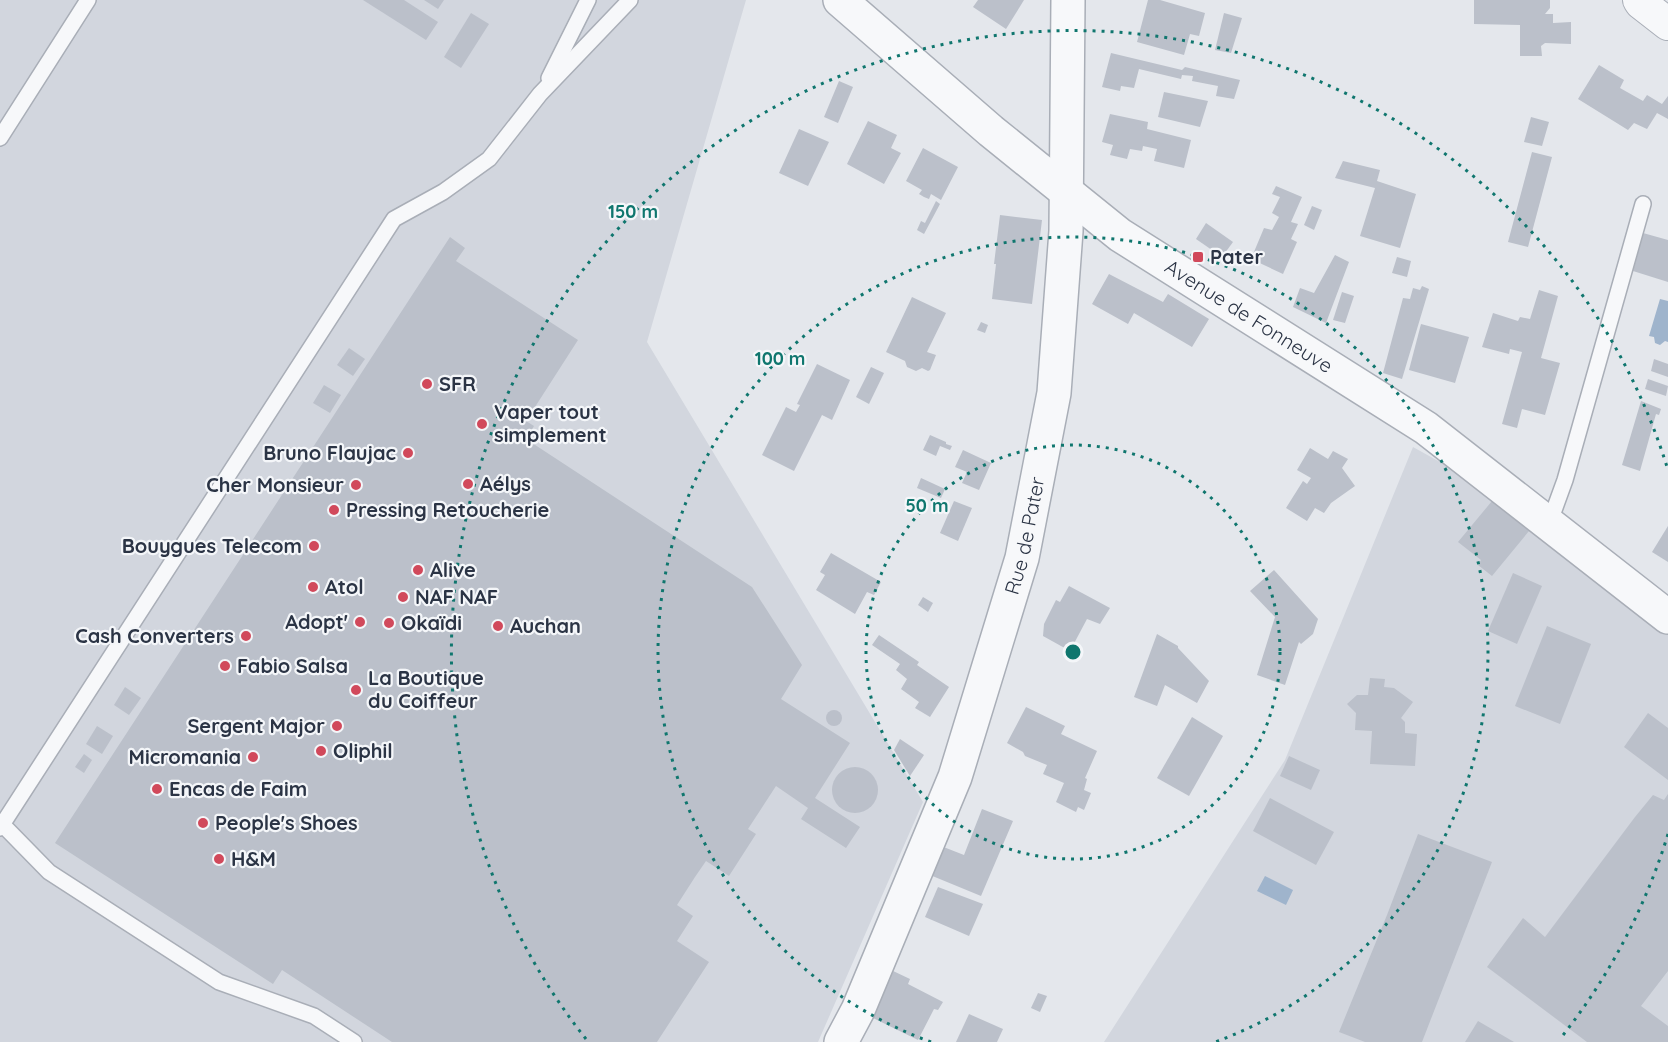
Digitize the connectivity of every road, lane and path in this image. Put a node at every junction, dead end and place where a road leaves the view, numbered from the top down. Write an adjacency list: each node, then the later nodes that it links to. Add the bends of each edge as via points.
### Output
1 (88, 0): 9 (lane)
2 (588, 0): 8 (lane)
3 (630, 0): 8 (lane)
4 (840, 0): 10 (street, Avenue de Fonneuve)
5 (1068, 0): 10 (street, Rue de Pater)
6 (1639, 0): 7 (street)
7 (1668, 24)
8 (540, 94): 14 (lane, via 489,159 443,192 394,219)
9 (0, 138)
10 (1066, 192): 12 (street, Avenue de Fonneuve, via 1120,235 1426,428); 16 (street, Rue de Pater, via 1054,393 1022,558 955,777)
11 (1643, 204): 12 (lane)
12 (1549, 524): 13 (street, Avenue de Fonneuve)
13 (1668, 617)
14 (1, 826): 15 (lane, via 49,872 219,982 314,1016)
15 (354, 1042)
16 (841, 1042)

